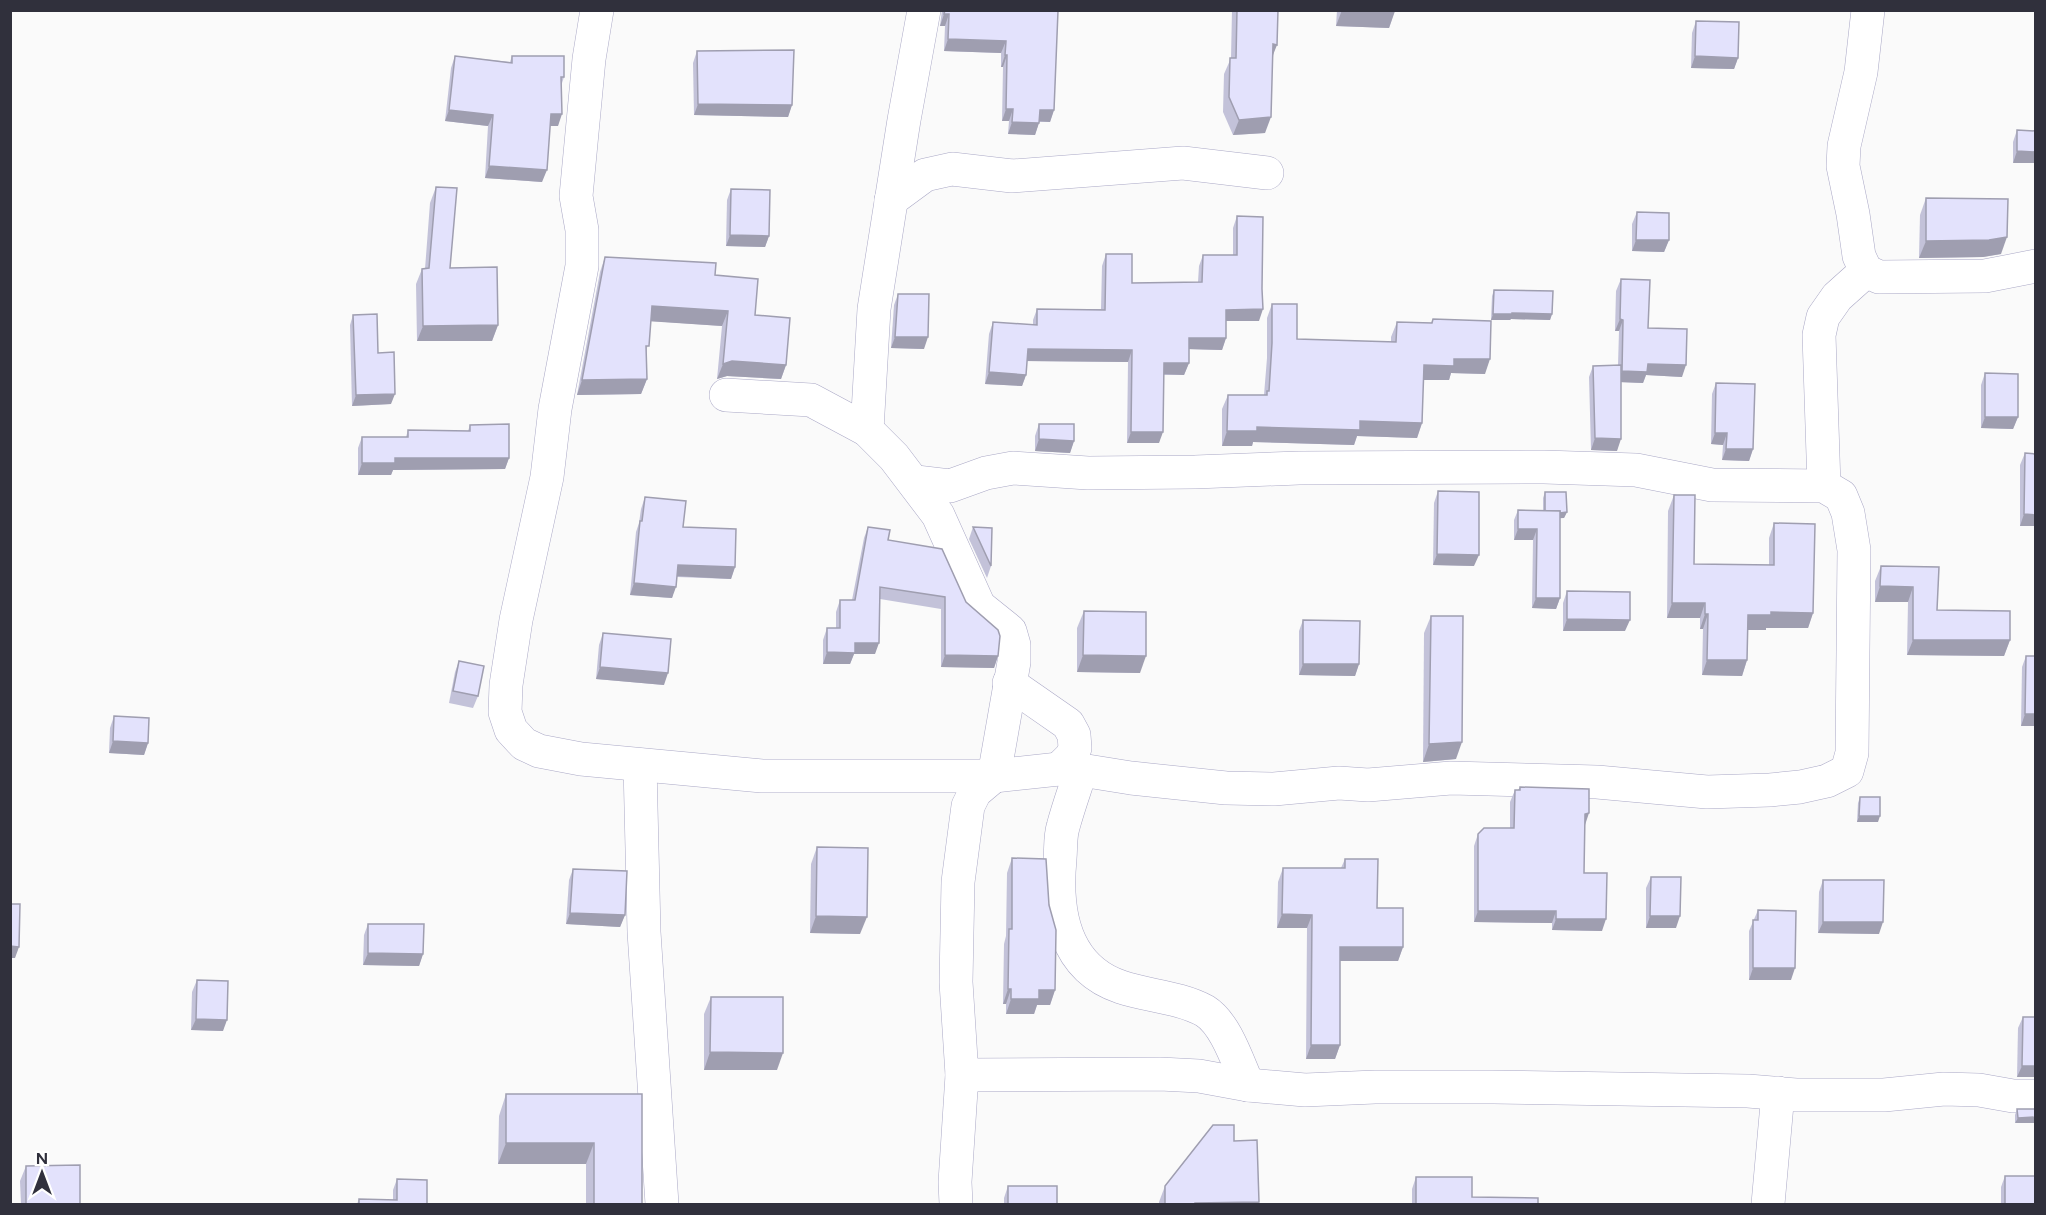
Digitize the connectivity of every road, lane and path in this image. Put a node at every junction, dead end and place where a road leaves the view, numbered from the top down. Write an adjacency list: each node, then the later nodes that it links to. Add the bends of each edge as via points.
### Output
1 (597, 10): 13 (street, via 576,196 582,230 582,266 555,409 547,477 516,620 505,712 511,730 524,744 539,751)
2 (924, 10): 5 (street)
3 (1868, 10): 7 (street, via 1843,166 1859,256)
4 (1267, 173): 5 (street, via 1183,163 1012,176 952,169 925,175)
5 (891, 200): 9 (street, via 874,309)
6 (2036, 266): 7 (street, via 1985,276 1879,277)
7 (1866, 271): 10 (street, via 1822,317 1819,335)
8 (726, 395): 9 (street, via 811,400)
9 (867, 430): 11 (street, via 916,482)
10 (1824, 486): 11 (street, via 1712,485 1636,470 1544,467 1100,473 1013,468 986,473); 14 (street, via 1841,496 1854,550 1852,753 1847,771 1827,781 1770,790 1707,792 1597,782 1451,778 1274,789 1226,788)
11 (944, 501): 12 (street, via 979,606 1010,631 1014,645)
12 (1010, 683): 14 (street, via 1068,724 1075,748); 15 (street)
13 (640, 765): 15 (street, via 762,776); 20 (street, via 644,932)
14 (1070, 769): 15 (street); 17 (street, via 1058,881 1062,924 1075,954 1094,974 1120,987 1206,1012 1225,1033)
15 (994, 776): 16 (street, via 975,792 968,806 958,882 956,982)
16 (962, 1076): 17 (street, via 1160,1074); 21 (street)
17 (1248, 1085): 18 (street, via 1305,1090 1493,1087)
18 (1778, 1093): 19 (street, via 1884,1095 1944,1089); 22 (street)
19 (2036, 1096)
20 (662, 1204)
21 (956, 1204)
22 (1768, 1204)

